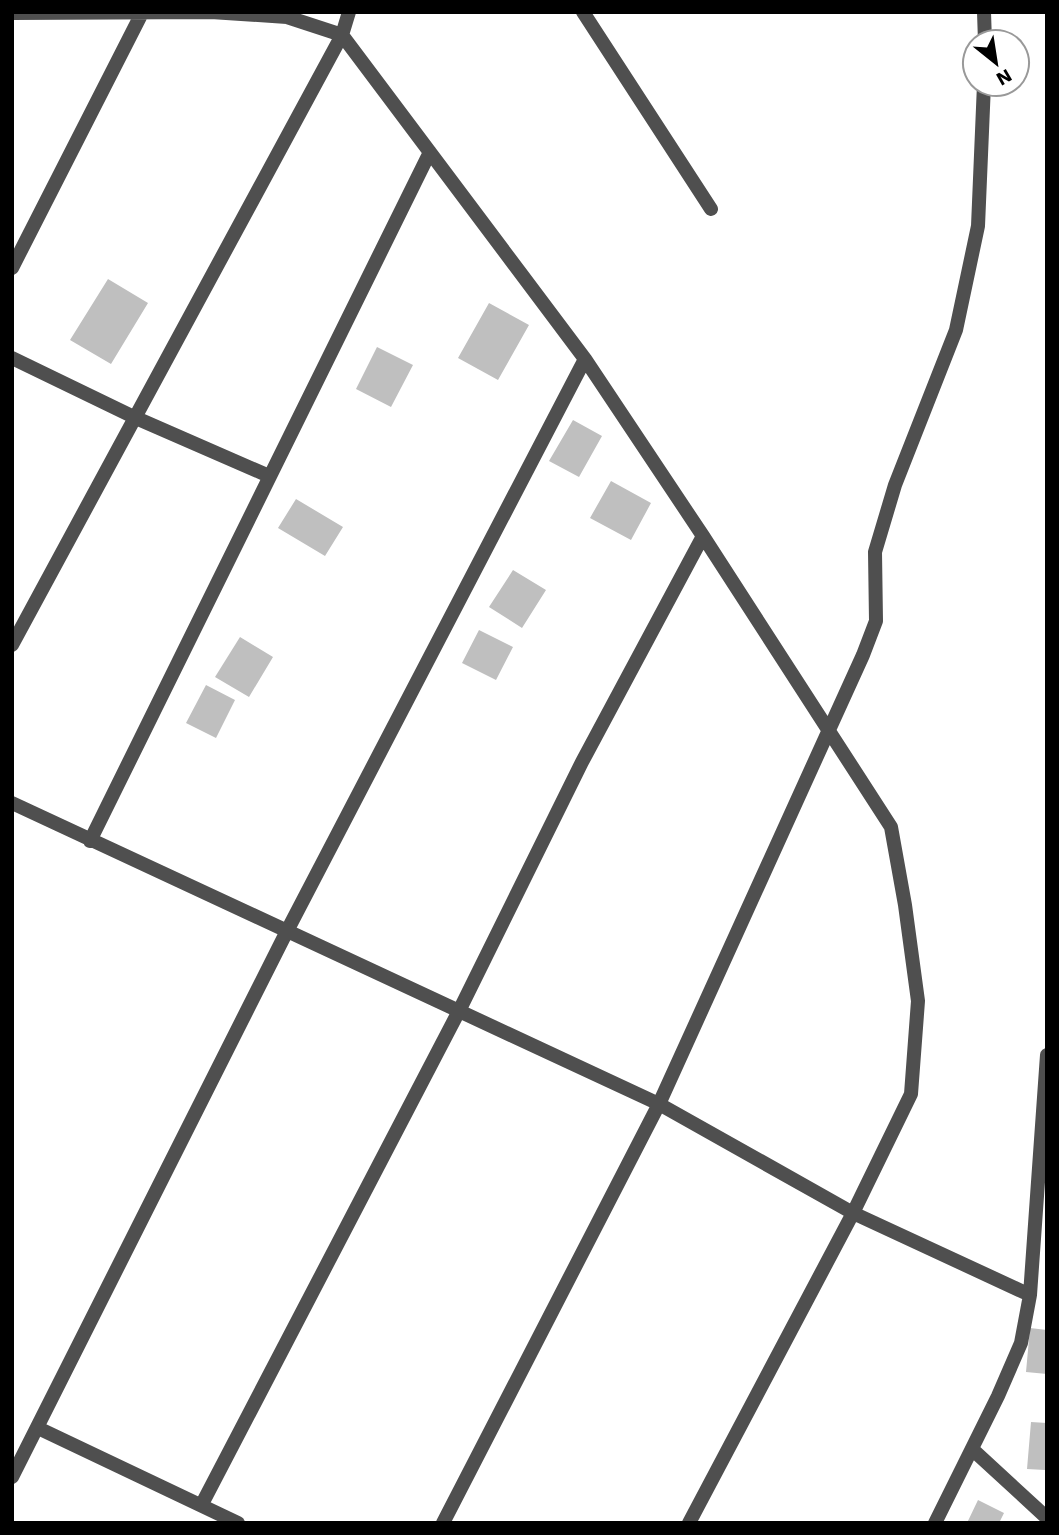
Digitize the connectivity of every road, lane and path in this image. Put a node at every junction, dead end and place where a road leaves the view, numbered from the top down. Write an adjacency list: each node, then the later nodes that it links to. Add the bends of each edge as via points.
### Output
1 (349, 12): 5 (street)
2 (583, 12): 8 (street)
3 (12, 13): 4 (street)
4 (142, 13): 5 (street, via 288,18); 9 (street)
5 (342, 35): 7 (street); 12 (street)
6 (983, 98): 16 (street, via 978,226 956,330 895,485 875,552 876,621)
7 (430, 152): 11 (street); 13 (street)
8 (711, 209)
9 (12, 268)
10 (12, 358): 12 (street)
11 (585, 359): 14 (street); 19 (street)
12 (136, 418): 13 (street); 15 (street)
13 (269, 476): 18 (street)
14 (703, 536): 16 (street); 20 (street, via 582,762)
15 (12, 645)
16 (827, 731): 22 (street); 23 (street, via 891,827 918,1001 912,1094)
17 (12, 803): 18 (street)
18 (90, 841): 19 (street)
19 (287, 931): 20 (street); 25 (street)
20 (460, 1009): 22 (street); 28 (street)
21 (1047, 1055): 24 (street)
22 (659, 1104): 23 (street); 31 (street)
23 (853, 1213): 24 (street); 32 (street)
24 (1030, 1295): 26 (street, via 1021,1343)
25 (38, 1428): 27 (street); 28 (street)
26 (972, 1449): 29 (street); 33 (street)
27 (12, 1477)
28 (202, 1504): 30 (street)
29 (1047, 1518)
30 (238, 1523)
31 (443, 1523)
32 (689, 1523)
33 (935, 1523)

